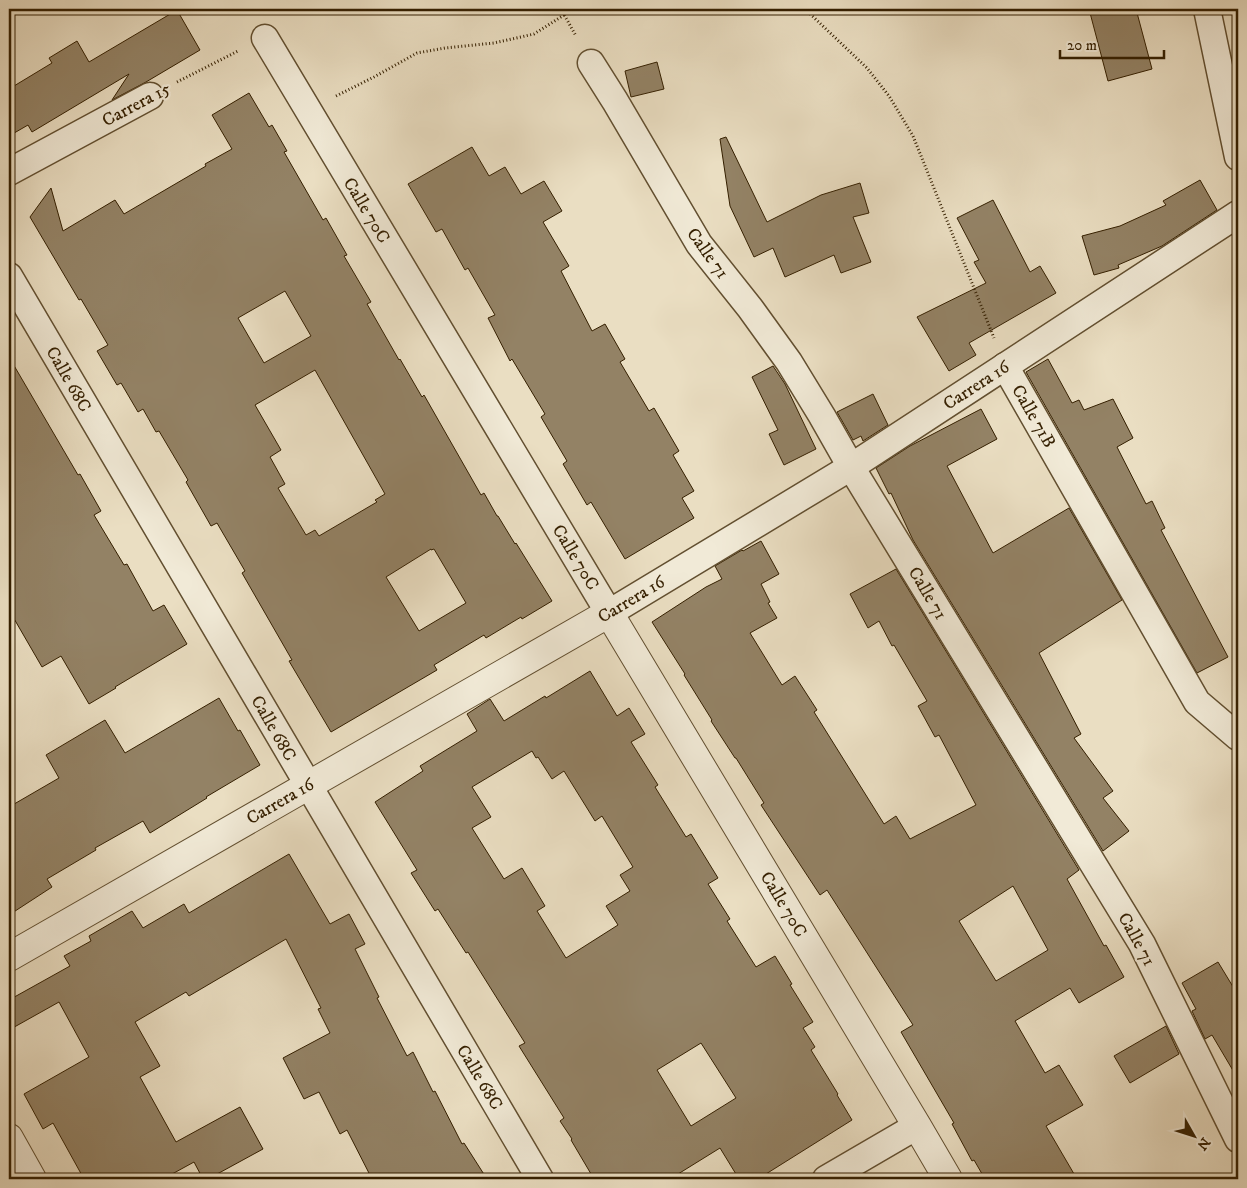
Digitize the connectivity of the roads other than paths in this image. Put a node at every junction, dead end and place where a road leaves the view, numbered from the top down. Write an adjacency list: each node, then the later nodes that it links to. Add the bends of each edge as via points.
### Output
1 (1207, 9): 5 (street)
2 (265, 38): 11 (street, Calle 70C)
3 (591, 63): 10 (street, Calle 71, via 699,244 789,362)
4 (150, 96): 6 (street, Carrera 15)
5 (1238, 157)
6 (9, 172)
7 (1238, 214): 9 (street, Carrera 16)
8 (9, 276): 13 (street, Calle 68C)
9 (1005, 366): 10 (street, Carrera 16); 12 (street, Calle 71B, via 1197,702)
10 (851, 467): 11 (street, Carrera 16); 17 (street, Calle 71, via 1142,944)
11 (609, 613): 13 (street, Carrera 16); 15 (street, Calle 70C)
12 (1238, 737)
13 (308, 785): 14 (street, Carrera 16); 19 (street, Calle 68C)
14 (9, 957)
15 (917, 1126): 20 (street); 21 (street, Calle 70C)
16 (9, 1138): 18 (street)
17 (1238, 1139)
18 (32, 1179)
19 (540, 1179)
20 (826, 1179)
21 (948, 1179)

